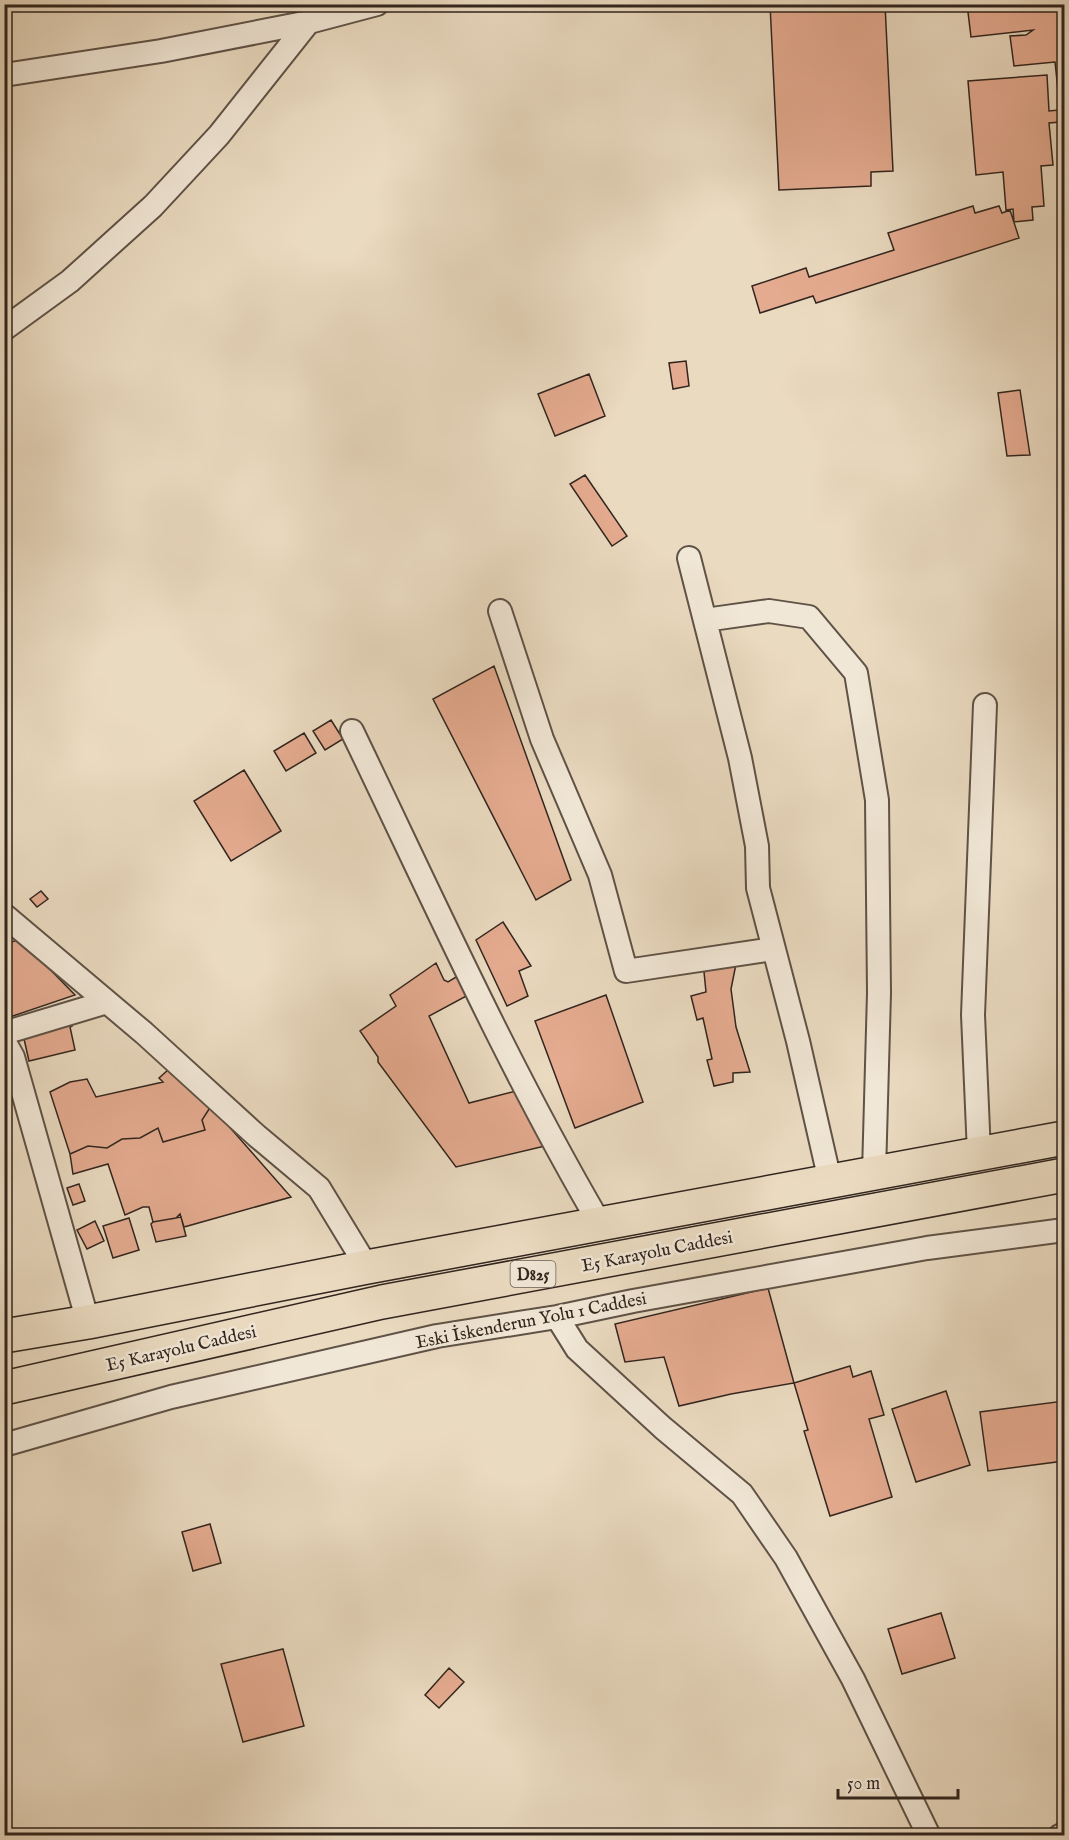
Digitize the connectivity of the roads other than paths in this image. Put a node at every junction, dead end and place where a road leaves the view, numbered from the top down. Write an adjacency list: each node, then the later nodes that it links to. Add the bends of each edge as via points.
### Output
1 (377, 4): 2 (street)
2 (316, 13): 3 (street, via 161,51); 4 (street, via 219,135 153,206 70,280)
3 (4, 75)
4 (4, 329)
5 (689, 558): 7 (street)
6 (500, 611): 11 (street, via 542,739 600,875 626,971)
7 (705, 620): 11 (street, via 740,758 757,846 758,888); 17 (street, via 769,611 809,616 856,673 877,800 879,993)
8 (985, 705): 16 (street, via 973,1015)
9 (352, 731): 20 (street, via 520,1079)
10 (4, 915): 12 (street)
11 (773, 949): 19 (street)
12 (107, 1002): 13 (street); 22 (street, via 319,1188)
13 (4, 1033)
14 (4, 1041): 24 (street, via 13,1057)
15 (1065, 1138): 16 (highway, E5 Karayolu Caddesi / D825)
16 (979, 1154): 17 (highway, E5 Karayolu Caddesi / D825)
17 (873, 1173): 19 (highway, E5 Karayolu Caddesi / D825)
18 (1065, 1175): 26 (highway, E5 Karayolu Caddesi / D825, via 382,1302)
19 (830, 1181): 20 (highway, E5 Karayolu Caddesi / D825)
20 (600, 1224): 22 (highway, E5 Karayolu Caddesi / D825)
21 (1065, 1230): 23 (street, Eski İskenderun Yolu 1 Caddesi, via 927,1248)
22 (367, 1267): 24 (highway, E5 Karayolu Caddesi / D825)
23 (557, 1317): 27 (street, Eski İskenderun Yolu 1 Caddesi, via 437,1336 182,1394); 29 (street, via 578,1349 742,1494 797,1578)
24 (88, 1322): 25 (highway, E5 Karayolu Caddesi / D825)
25 (4, 1336)
26 (4, 1388)
27 (4, 1445)
28 (1065, 1834): 30 (street)
29 (929, 1836)
30 (1060, 1836)

